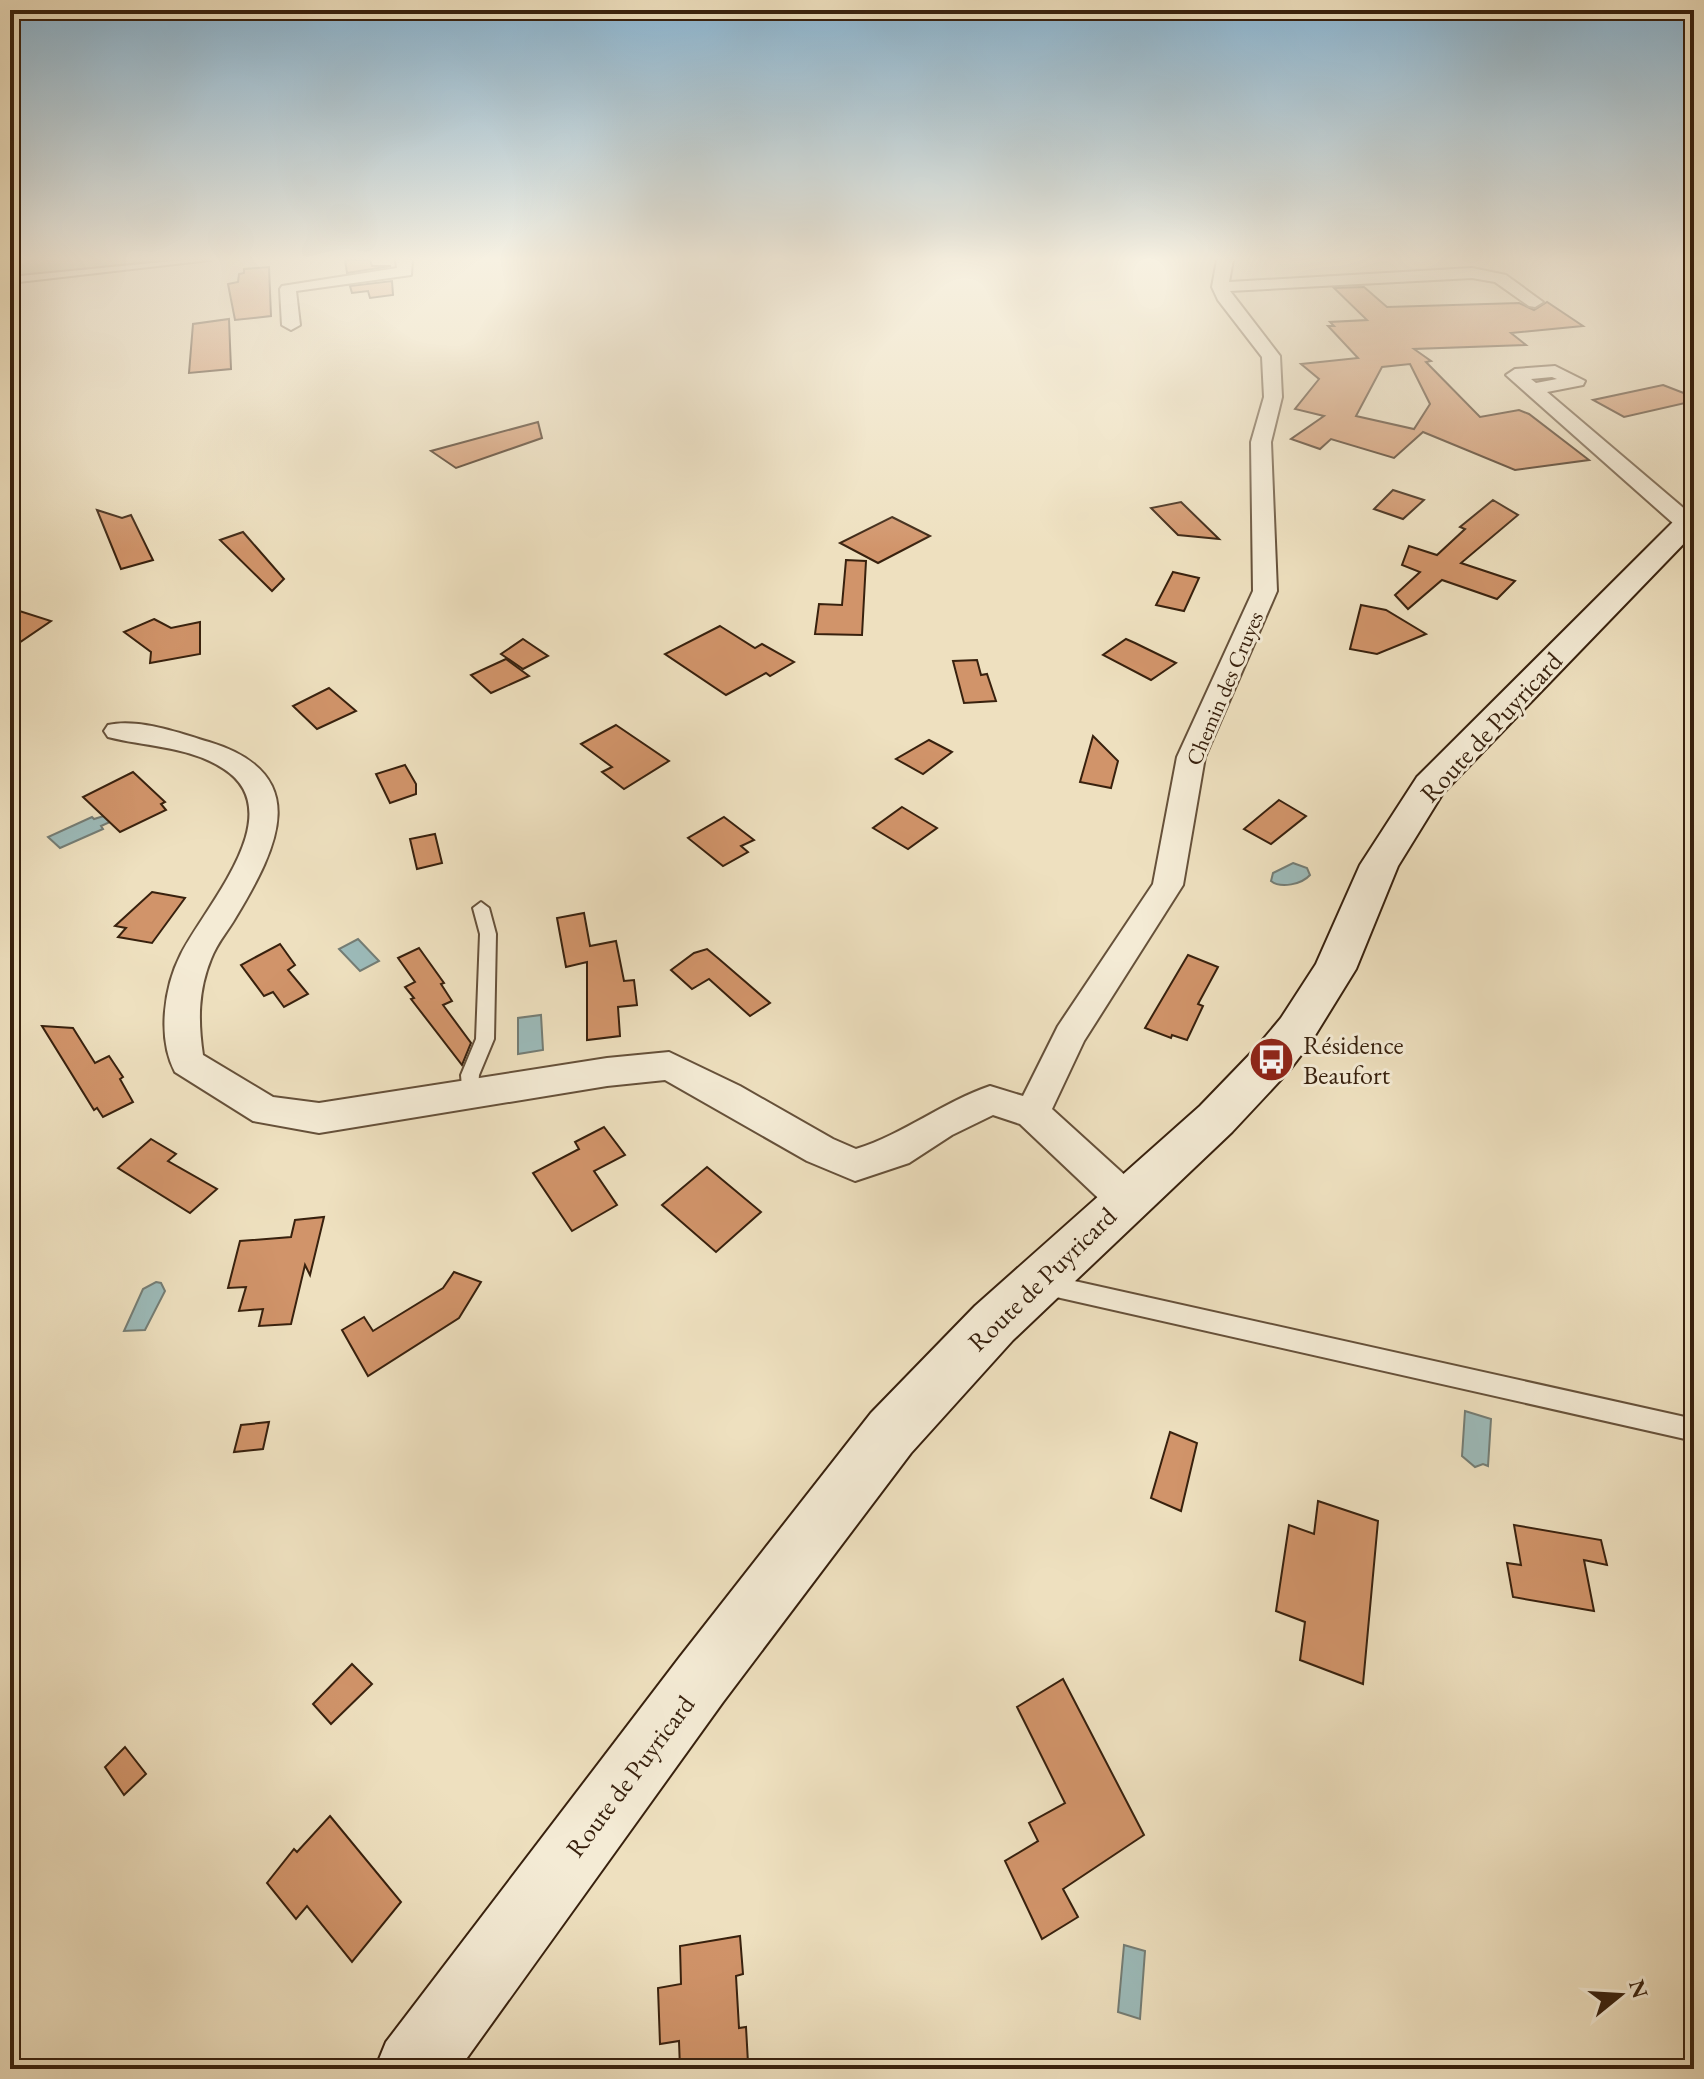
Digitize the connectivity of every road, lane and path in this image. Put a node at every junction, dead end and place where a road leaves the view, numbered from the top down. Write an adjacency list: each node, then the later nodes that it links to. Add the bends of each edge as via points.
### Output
1 (1271, 357): 7 (street, Chemin des Cruyes, via 1273,397 1261,442 1265,591 1191,757 1168,885 1070,1035)
2 (1532, 389): 3 (street)
3 (1691, 520): 8 (main road, Route de Puyricard, via 1430,785 1379,865 1335,969 1296,1030 1216,1119)
4 (117, 731): 6 (street, via 172,738 226,758 256,779 266,810 251,856 194,959 180,1011 187,1062 266,1111 319,1118)
5 (481, 908): 6 (lane, via 488,934 485,1039 470,1075)
6 (470, 1094): 7 (street, via 669,1066 855,1165 896,1152 990,1100)
7 (1032, 1113): 8 (street)
8 (1126, 1200): 9 (main road, Route de Puyricard)
9 (1036, 1283): 10 (lane); 11 (main road, Route de Puyricard, via 891,1433)
10 (1694, 1430)
11 (413, 2069)

